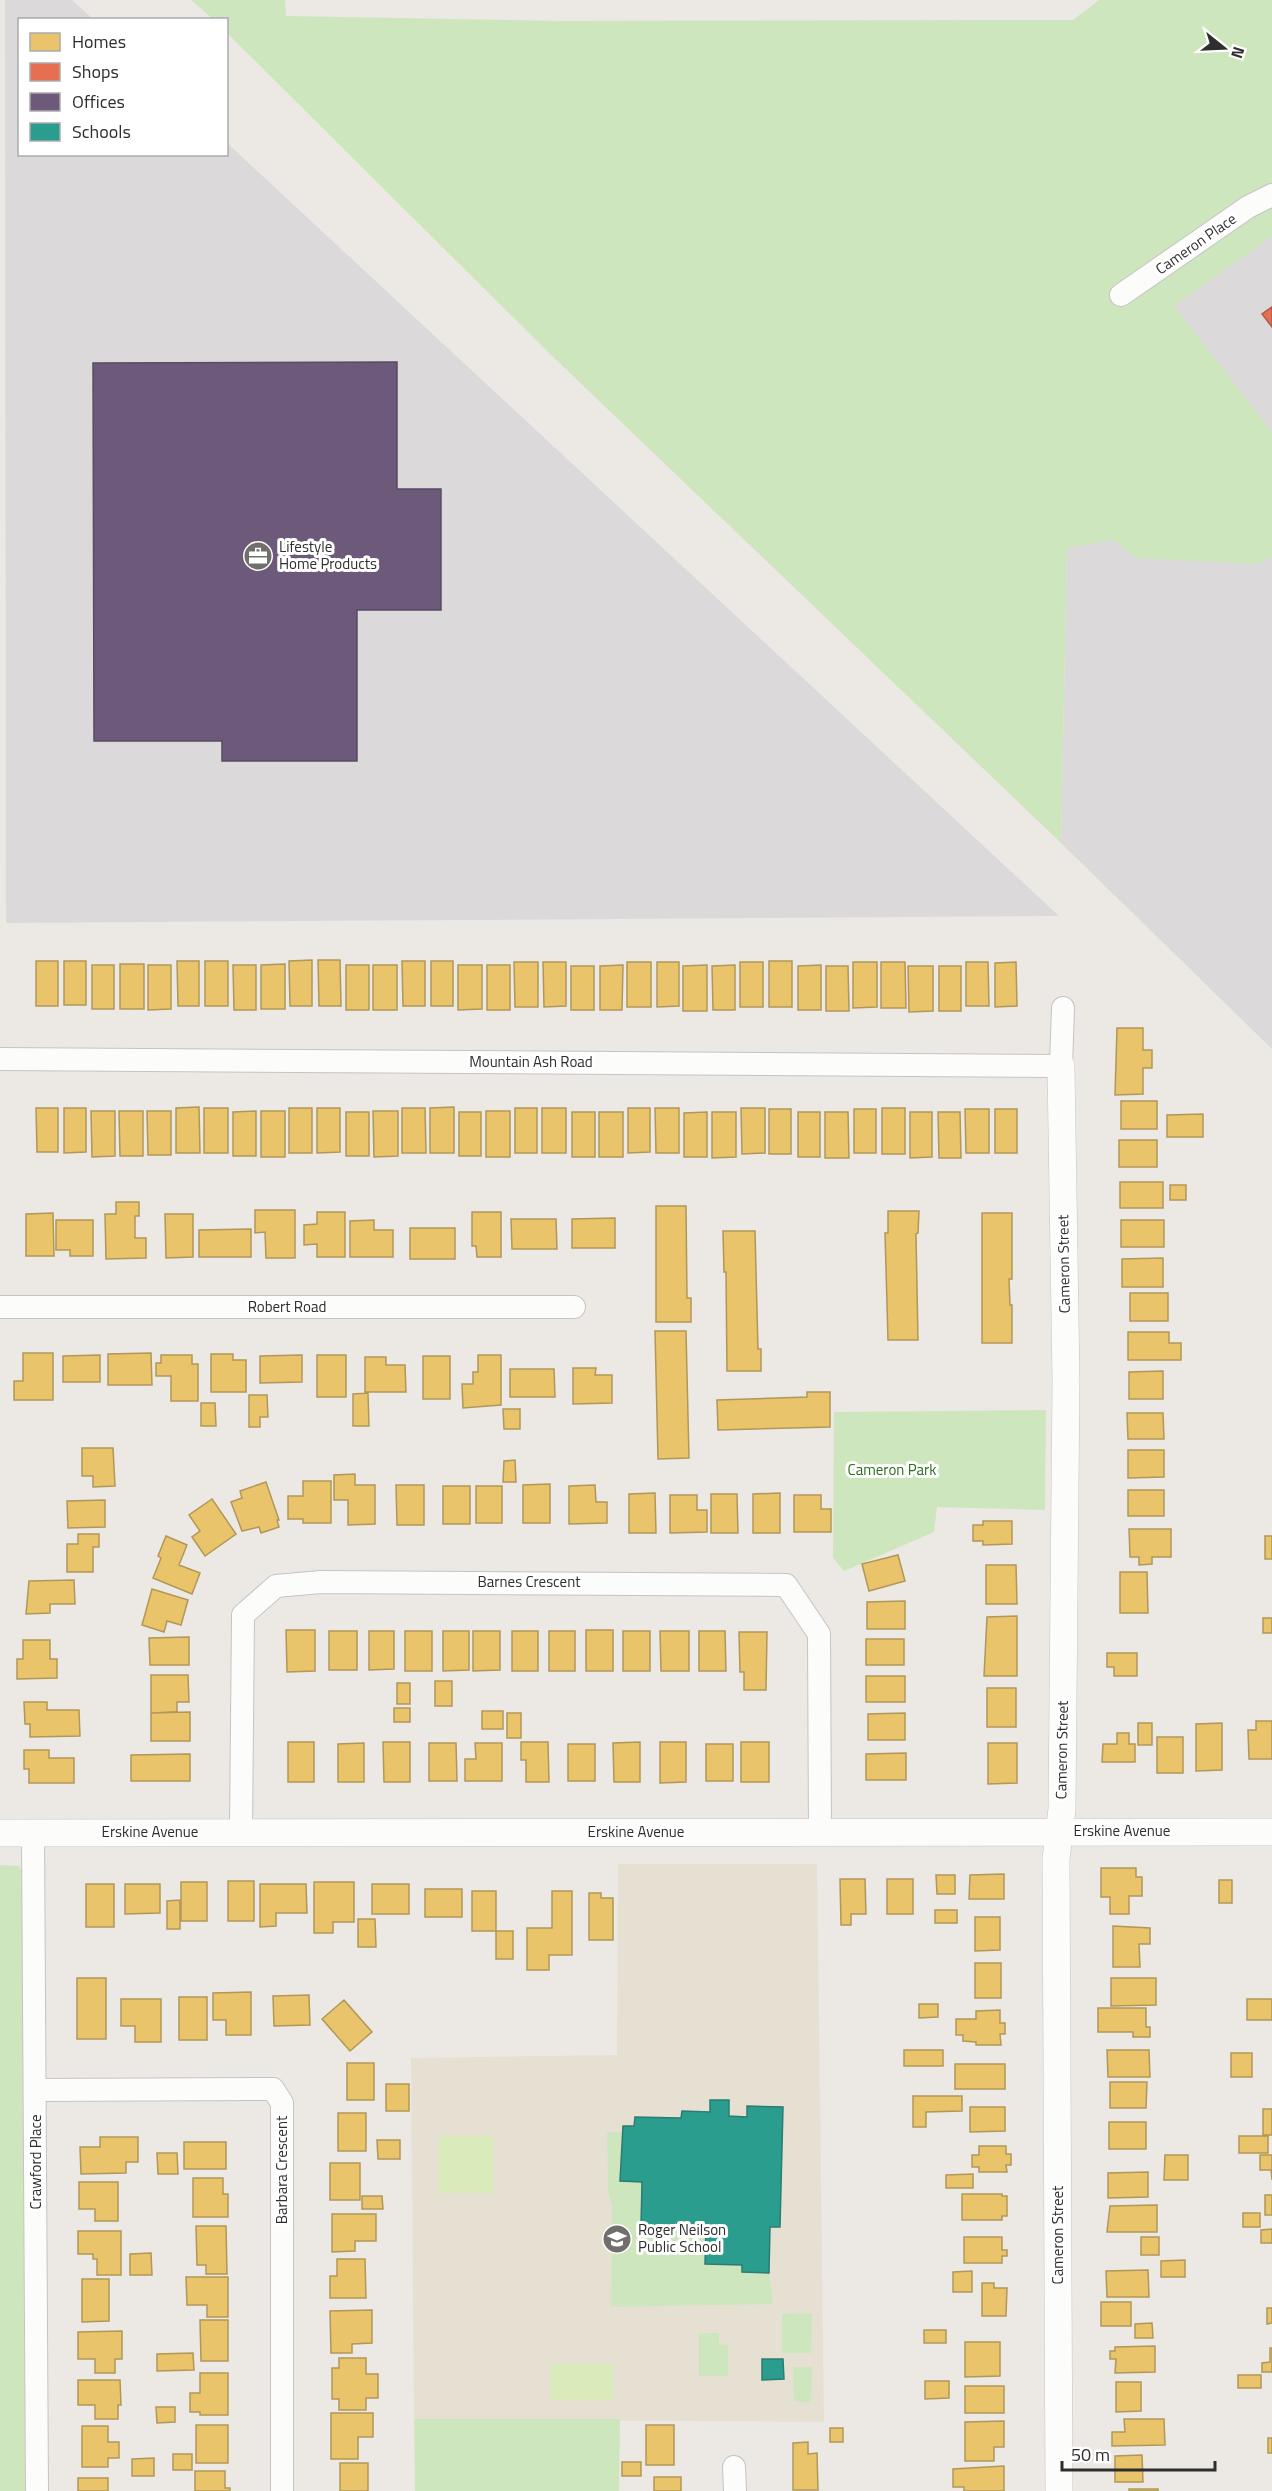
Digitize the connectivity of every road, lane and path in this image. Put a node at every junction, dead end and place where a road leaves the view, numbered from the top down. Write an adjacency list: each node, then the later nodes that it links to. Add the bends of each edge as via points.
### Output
1 (1272, 195): 2 (street, Cameron Place, via 1248,207)
2 (1121, 295)
3 (1063, 1008): 5 (street, Cameron Street)
4 (0, 1059): 5 (street, Mountain Ash Road)
5 (1061, 1066): 8 (street, Cameron Street, via 1066,1380)
6 (0, 1307): 7 (street, Robert Road)
7 (574, 1307)
8 (1059, 1831): 10 (street, Erskine Avenue); 13 (street, Erskine Avenue); 19 (street, Cameron Street)
9 (241, 1832): 12 (street, Erskine Avenue); 13 (street, Erskine Avenue); 13 (street, Barnes Crescent, via 243,1615 276,1586 402,1581 786,1585 819,1634)
10 (1272, 1832)
11 (0, 1833): 12 (street, Erskine Avenue)
12 (33, 1833): 14 (street, Crawford Place)
13 (820, 1833)
14 (36, 2091): 16 (street, Crawford Place); 17 (street, Barbara Crescent, via 273,2089 282,2103)
15 (734, 2467): 18 (street)
16 (37, 2491)
17 (282, 2491)
18 (735, 2491)
19 (1059, 2491)

